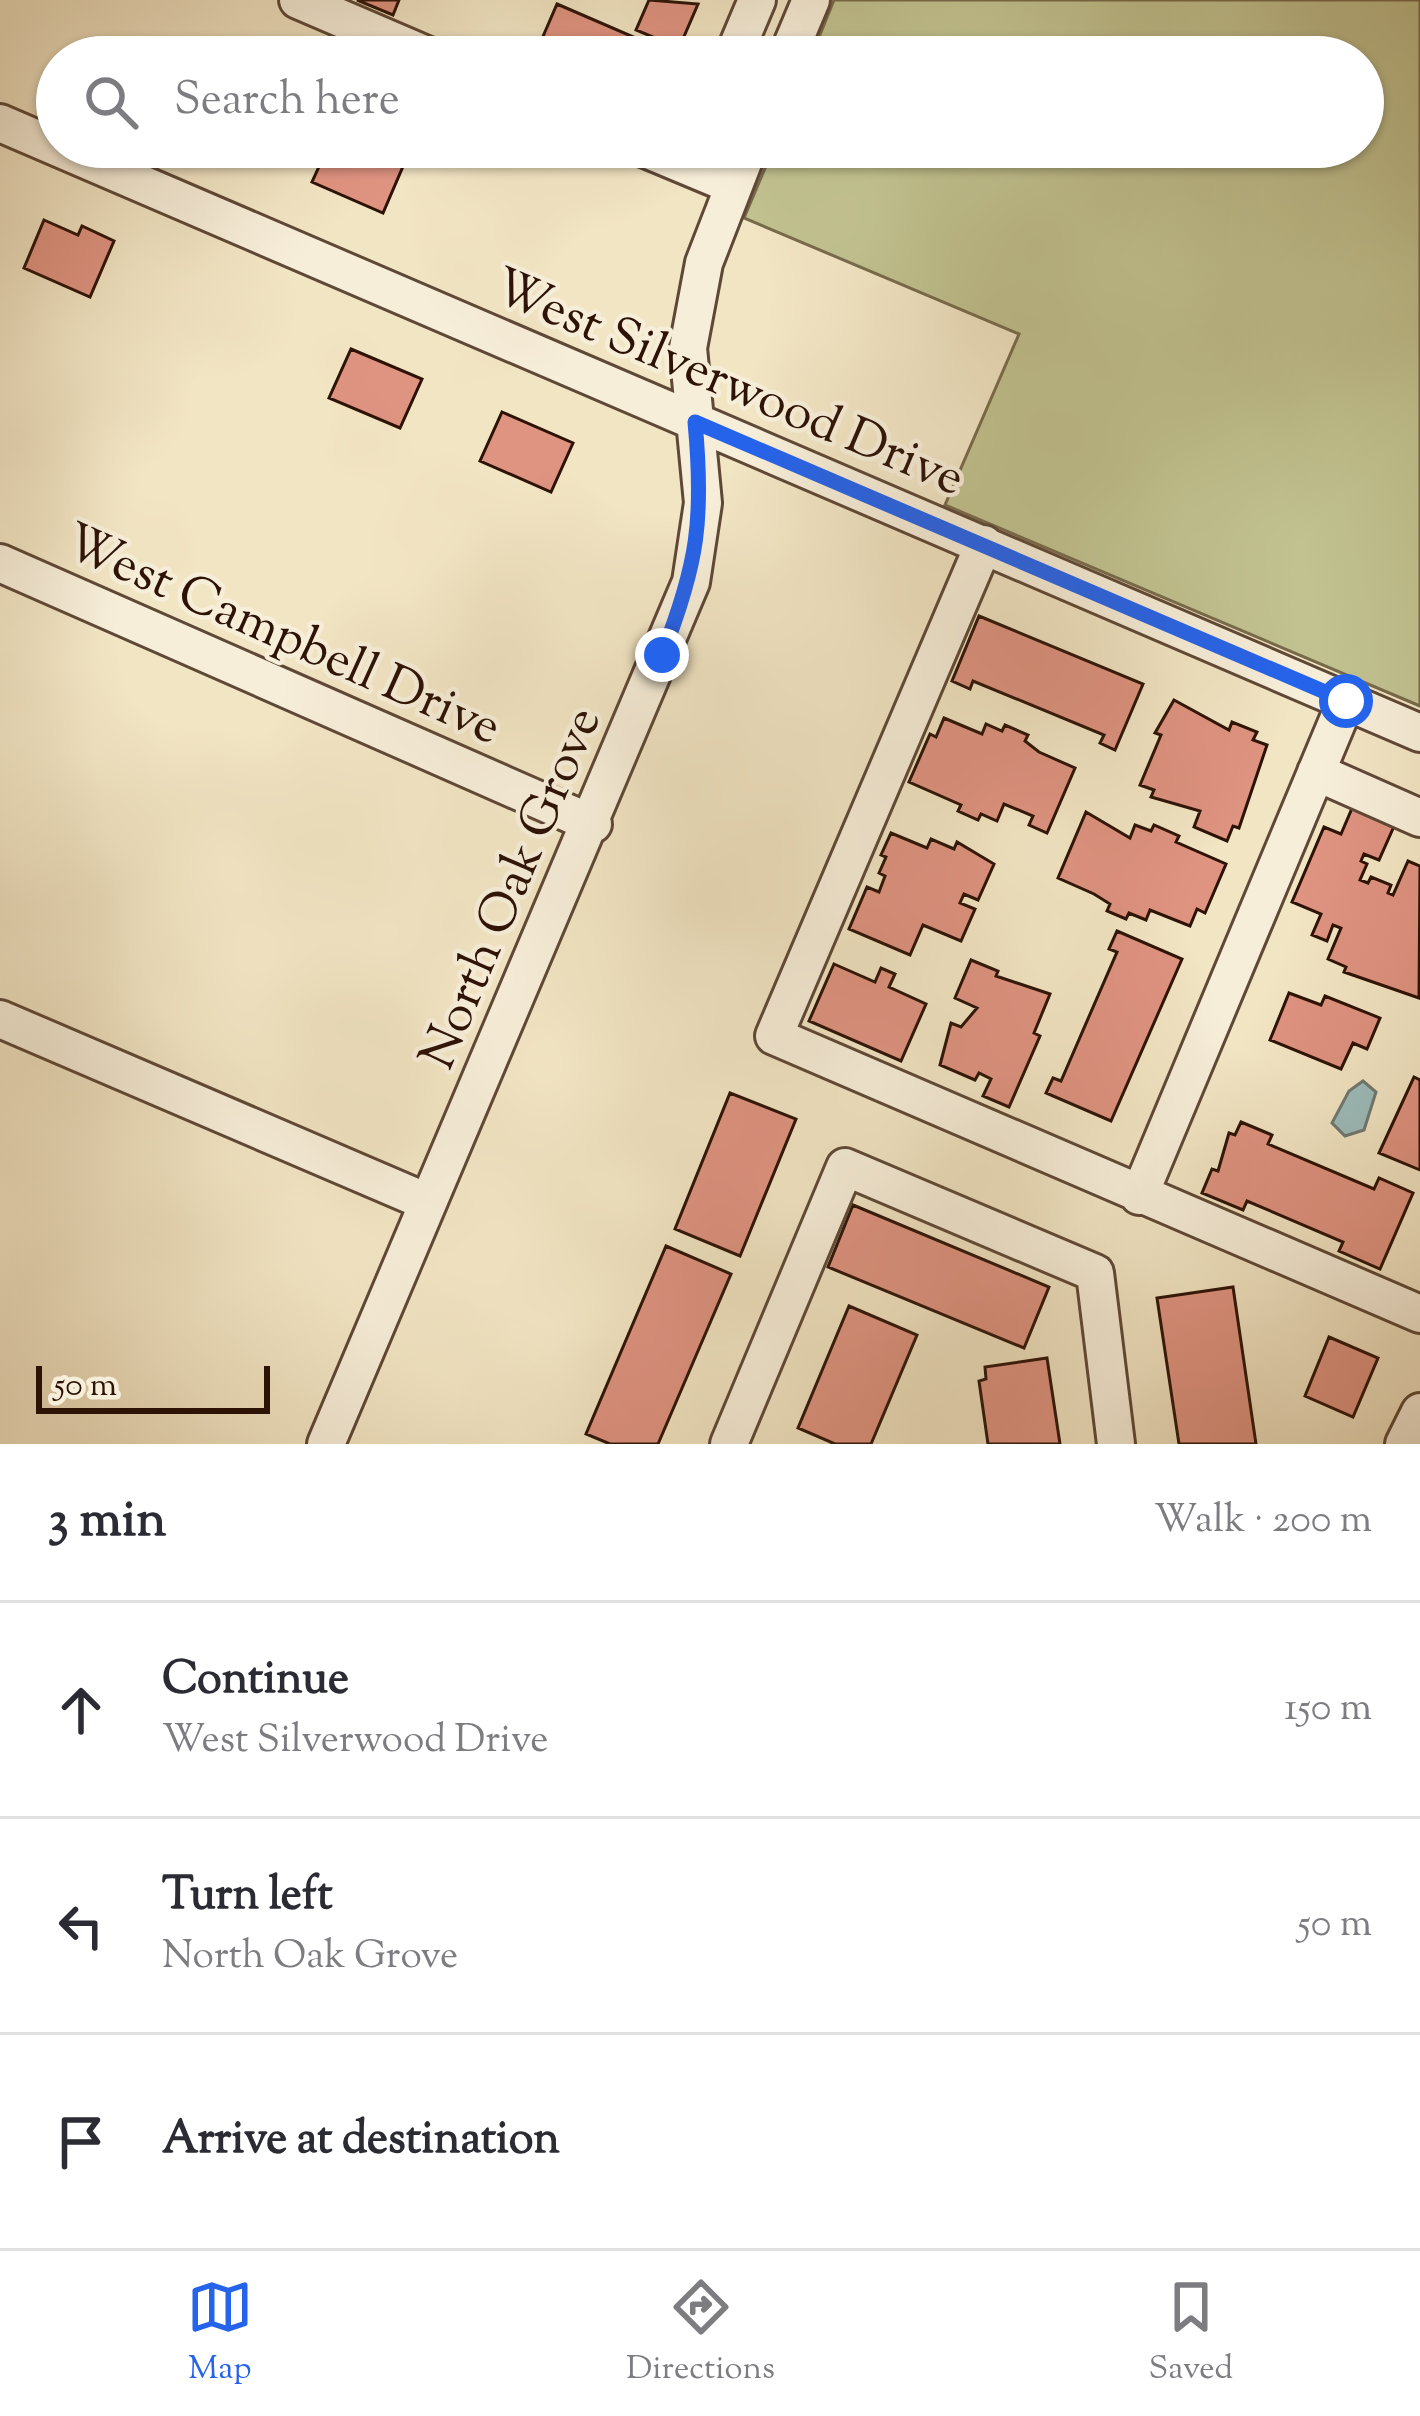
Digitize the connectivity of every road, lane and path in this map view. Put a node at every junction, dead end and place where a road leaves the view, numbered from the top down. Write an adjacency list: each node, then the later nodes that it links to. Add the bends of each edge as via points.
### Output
1 (298, 0): 4 (street)
2 (757, 0): 5 (street)
3 (811, 0): 6 (street)
4 (382, 36)
5 (742, 36)
6 (796, 36)
7 (0, 123): 8 (street, West Silverwood Drive)
8 (36, 138)
9 (105, 168): 13 (street, West Silverwood Drive)
10 (707, 168): 12 (street)
11 (740, 168): 12 (street, North Oak Grove)
12 (732, 185): 13 (street, North Oak Grove, via 704,263 688,348)
13 (695, 422): 14 (street, West Silverwood Drive); 20 (street, North Oak Grove, via 703,502 691,582)
14 (984, 544): 16 (street, West Silverwood Drive); 22 (street, via 774,1036)
15 (0, 563): 20 (street, West Campbell Drive)
16 (1346, 701): 17 (street, West Silverwood Drive); 18 (street)
17 (1420, 733)
18 (1316, 772): 19 (street); 22 (street)
19 (1420, 818)
20 (593, 824): 23 (street, North Oak Grove)
21 (0, 1019): 23 (street)
22 (1139, 1196): 24 (street)
23 (427, 1202): 26 (street, North Oak Grove)
24 (1420, 1314)
25 (1420, 1412): 29 (street)
26 (326, 1444)
27 (729, 1444): 28 (street, via 845,1167 1095,1273)
28 (1116, 1444)
29 (1404, 1444)

